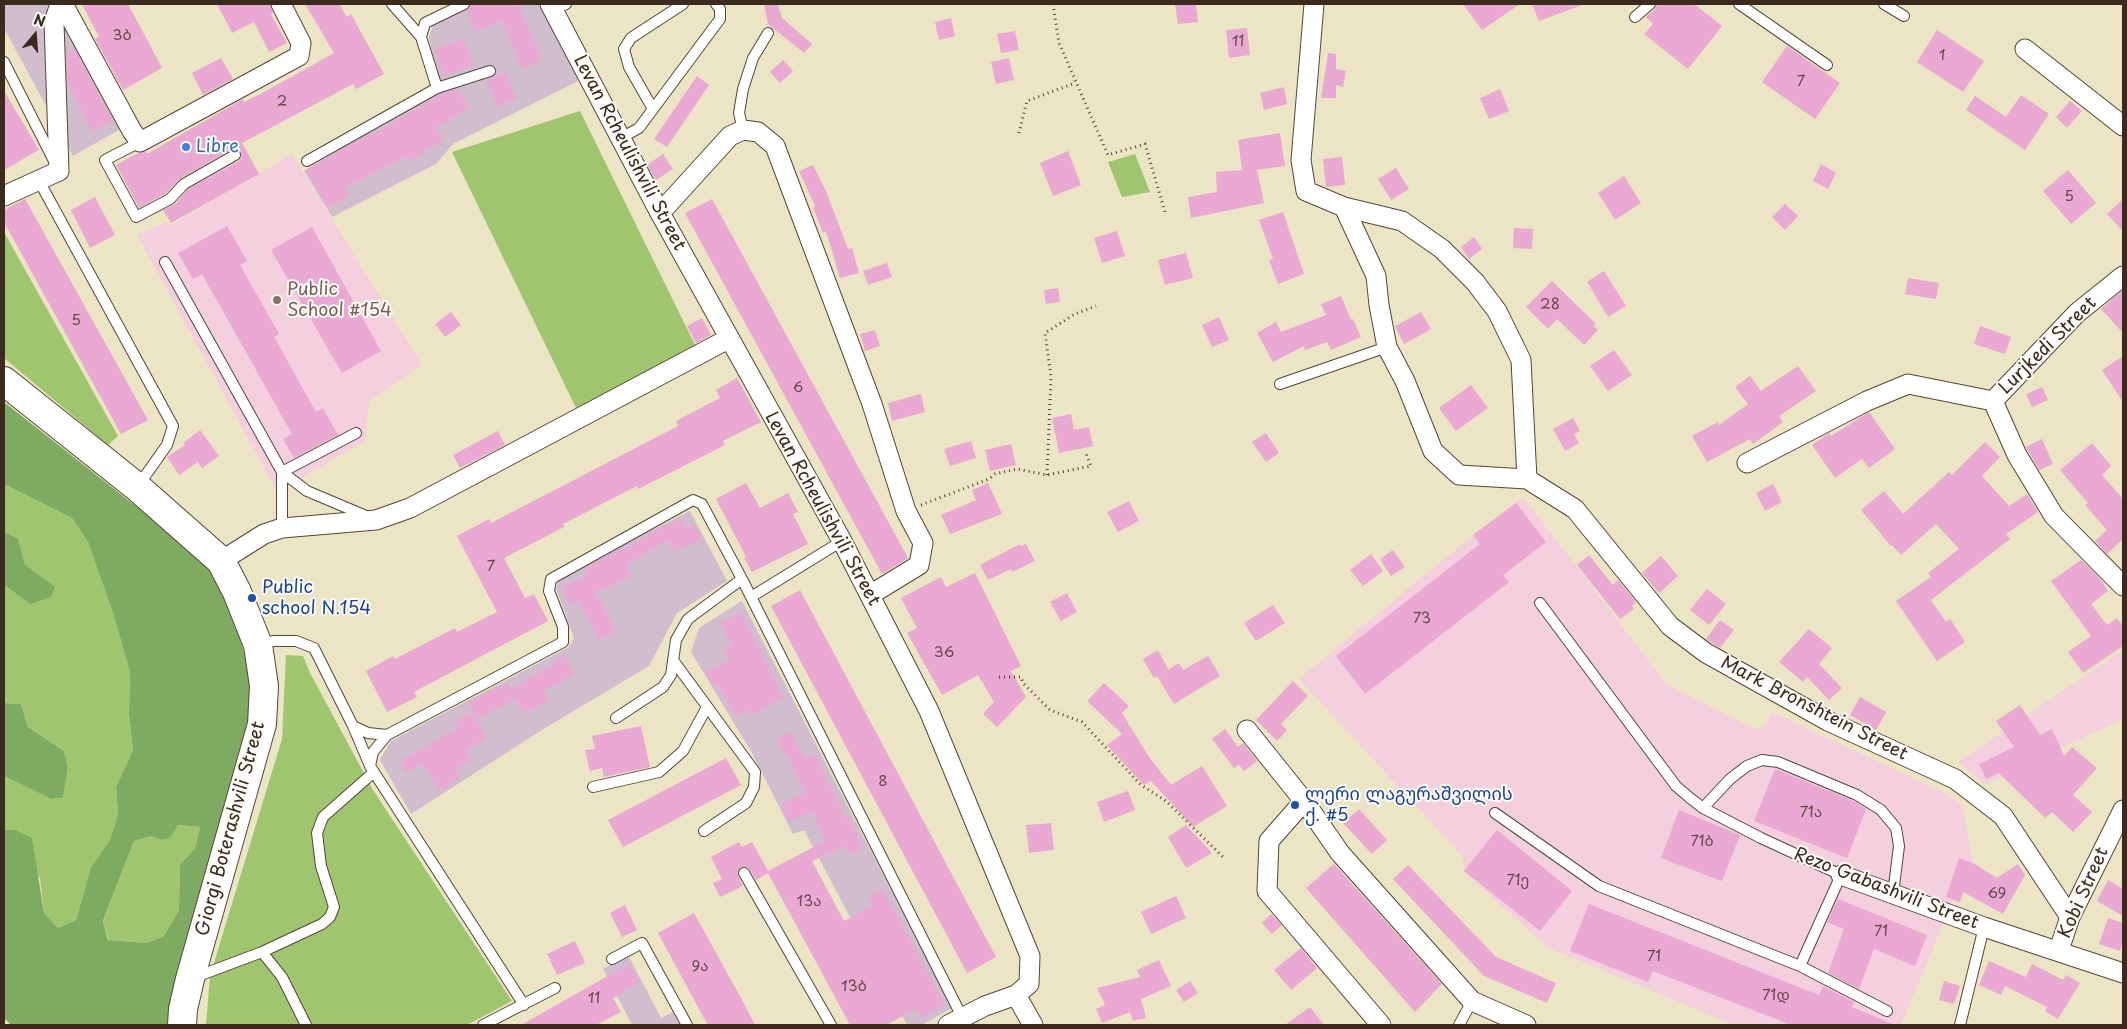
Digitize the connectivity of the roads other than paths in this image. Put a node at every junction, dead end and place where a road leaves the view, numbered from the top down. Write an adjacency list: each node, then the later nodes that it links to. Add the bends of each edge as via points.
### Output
1 (62, 4): 25 (street); 28 (street, via 54,22)
2 (281, 4): 25 (street, via 302,43 299,56)
3 (392, 4): 15 (lane)
4 (464, 4): 15 (lane, via 425,23)
5 (683, 4): 21 (lane, via 630,38 624,50 629,68)
6 (716, 4): 21 (lane, via 720,8 720,19)
7 (1314, 4): 31 (street, via 1301,160 1306,191)
8 (1650, 4): 13 (lane)
9 (1739, 4): 18 (lane)
10 (1884, 4): 12 (lane)
11 (557, 6): 24 (street, Levan Rcheulishvili Street)
12 (1904, 16)
13 (1635, 17)
14 (768, 33): 23 (lane, via 753,58 742,89 739,113)
15 (421, 37): 20 (lane)
16 (2025, 49): 22 (street)
17 (4, 62): 28 (lane)
18 (1827, 65)
19 (490, 71): 20 (lane)
20 (437, 88): 27 (lane)
21 (653, 108): 24 (lane, via 639,128)
22 (2123, 126)
23 (743, 130): 32 (street, via 730,136); 51 (street, via 758,132 775,146 872,404 906,511 923,543 920,565)
24 (621, 138): 32 (street, Levan Rcheulishvili Street)
25 (140, 142): 26 (lane, via 105,160 136,217 170,199 184,184)
26 (235, 155)
27 (307, 161)
28 (59, 171): 29 (street)
29 (39, 181): 30 (street); 44 (lane, via 174,426 167,445)
30 (4, 196)
31 (1344, 207): 36 (street, via 1376,276); 43 (street, via 1402,221 1442,249 1475,282 1497,311 1520,360)
32 (660, 213): 35 (street, Levan Rcheulishvili Street)
33 (165, 262): 42 (lane)
34 (2123, 276): 39 (street, Lurjkedi Street, via 2077,313)
35 (728, 339): 45 (street, via 410,508); 47 (street, Levan Rcheulishvili Street)
36 (1387, 347): 38 (lane); 43 (street, via 1405,381 1433,451 1459,475)
37 (4, 380): 44 (street, Giorgi Boterashvili Street)
38 (1280, 384)
39 (1993, 400): 41 (street, Lurjkedi Street, via 1908,384 1867,401); 50 (street, via 2017,455 2054,516)
40 (356, 433): 42 (lane)
41 (1748, 463)
42 (282, 472): 45 (lane, via 307,491); 46 (lane)
43 (1527, 479): 71 (street, Mark Bronshtein Street, via 1575,510 1670,626 1706,653 1828,721 1955,779 2003,816)
44 (137, 487): 48 (street, Giorgi Boterashvili Street)
45 (376, 520): 46 (street)
46 (282, 528): 48 (street, via 264,534)
47 (842, 541): 51 (street, Levan Rcheulishvili Street); 52 (lane)
48 (221, 561): 54 (street, Giorgi Boterashvili Street)
49 (742, 578): 52 (lane); 55 (lane, via 688,619 676,640); 60 (lane, via 702,504 693,500 551,579 549,591 563,627 563,642)
50 (2123, 586)
51 (870, 595): 80 (street, Levan Rcheulishvili Street, via 929,712 1030,956 1029,984)
52 (751, 597): 84 (lane)
53 (1540, 604): 64 (lane, Rezo Gabashvili Street, via 1676,786)
54 (258, 645): 58 (lane, via 296,640 314,648); 78 (street, Giorgi Boterashvili Street, via 264,686 262,724)
55 (673, 660): 56 (lane); 57 (lane, via 671,675 663,687)
56 (707, 706): 62 (lane, via 683,751 659,772); 67 (lane, via 755,772 754,787 746,803)
57 (616, 718)
58 (353, 726): 60 (lane, via 368,733); 61 (lane)
59 (1247, 730): 63 (street)
60 (386, 735): 61 (lane, via 373,752)
61 (372, 769): 74 (lane, via 323,817 316,834 321,866 334,907 330,917 322,924); 82 (lane)
62 (593, 787)
63 (1304, 801): 81 (street, via 1340,852); 91 (street, via 1269,841 1268,891)
64 (1703, 808): 69 (lane, Rezo Gabashvili Street); 70 (lane, via 1730,779 1762,760 1778,762 1857,795 1881,810 1896,828 1899,846)
65 (2123, 810): 71 (street, Kobi Street)
66 (1495, 813): 76 (lane, via 1599,886)
67 (704, 831)
68 (744, 873): 89 (lane)
69 (1841, 875): 70 (street, Rezo Gabashvili Street); 76 (lane)
70 (1893, 894): 72 (street, Rezo Gabashvili Street)
71 (2070, 917): 73 (street, Kobi Street)
72 (1984, 927): 73 (street, Rezo Gabashvili Street); 94 (lane)
73 (2059, 950): 77 (street, Rezo Gabashvili Street)
74 (262, 952): 78 (lane); 86 (lane, via 282,977)
75 (612, 959): 88 (lane, via 642,943)
76 (1800, 966): 83 (lane)
77 (2123, 972)
78 (190, 979): 85 (street, Giorgi Boterashvili Street)
79 (555, 988): 82 (lane)
80 (1016, 995): 84 (street); 90 (street)
81 (1472, 1001): 92 (lane); 93 (street)
82 (524, 1004): 87 (lane)
83 (1887, 1011)
84 (955, 1021)
85 (182, 1025)
86 (306, 1025)
87 (483, 1025)
88 (687, 1025)
89 (831, 1025)
90 (1033, 1025)
91 (1381, 1025)
92 (1459, 1025)
93 (1526, 1025)
94 (1960, 1025)

